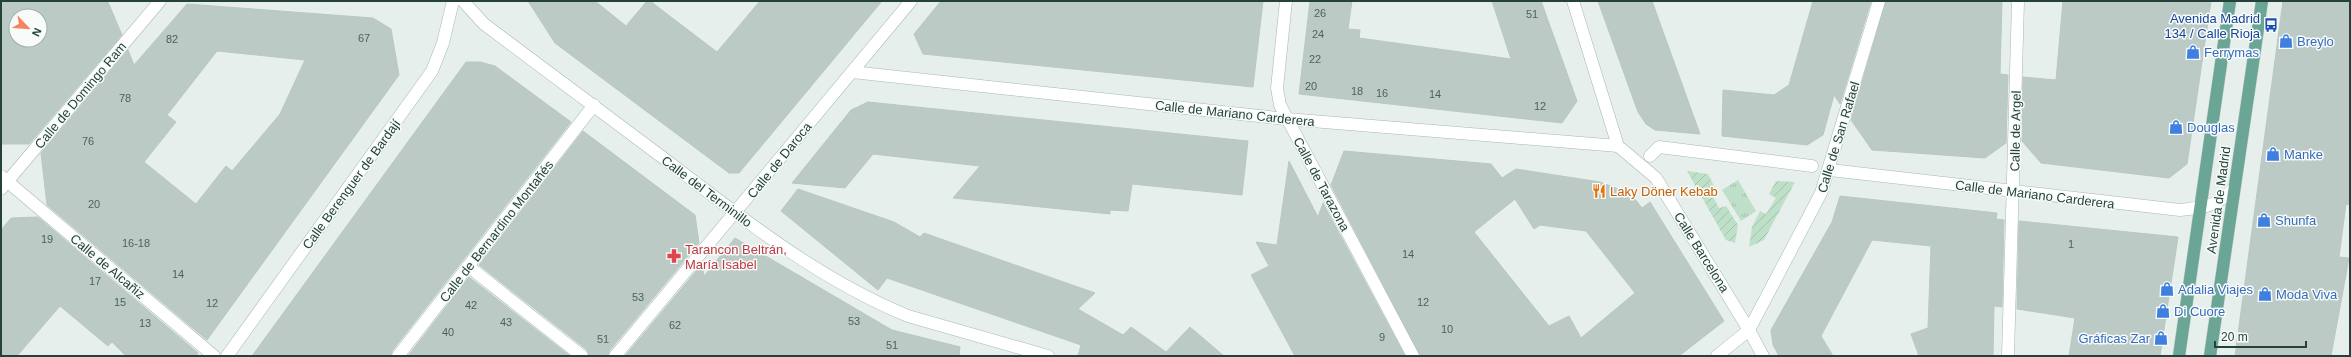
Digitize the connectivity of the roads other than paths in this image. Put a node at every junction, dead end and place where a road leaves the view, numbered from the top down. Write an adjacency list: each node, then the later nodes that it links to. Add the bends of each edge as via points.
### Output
1 (160, 1): 18 (street, Calle de Domingo Ram)
2 (452, 1): 26 (street, Calle Berenguer de Bardají, via 443,42 432,71)
3 (462, 1): 12 (street, Calle del Terminillo, via 484,24)
4 (911, 1): 11 (street, Calle de Daroca)
5 (1286, 1): 13 (street, Calle de Tarazona, via 1277,88 1280,105)
6 (1573, 1): 14 (street)
7 (1879, 1): 17 (street, Calle de San Rafael)
8 (2018, 1): 20 (street, Calle de Argel)
9 (2230, 1): 21 (main road, Avenida de Madrid)
10 (2262, 1): 19 (main road, Avenida de Madrid)
11 (852, 72): 13 (street, Calle de Mariano Carderera); 22 (street, Calle de Daroca)
12 (594, 105): 22 (street, Calle del Terminillo); 23 (street, Calle de Bernardino Montañés)
13 (1287, 118): 14 (street, Calle de Mariano Carderera); 31 (street, Calle de Tarazona)
14 (1618, 146): 24 (street, Calle Barcelona, via 1656,178)
15 (1650, 156): 16 (street, via 1659,147)
16 (1812, 166)
17 (1830, 170): 20 (street, Calle de Mariano Carderera); 24 (street, Calle de San Rafael, via 1822,193)
18 (3, 182): 25 (street, Calle de Alcañiz)
19 (2234, 188): 21 (street, Calle de Mariano Carderera, via 2212,206); 36 (main road, Avenida de Madrid)
20 (2013, 192): 21 (street, Calle de Mariano Carderera, via 2180,210); 34 (street, Calle de Argel)
21 (2199, 208): 35 (main road, Avenida de Madrid)
22 (736, 213): 29 (street, Calle de Daroca); 30 (street, Calle del Terminillo, via 817,269 888,308 930,323)
23 (468, 266): 27 (street, Calle de Bernardino Montañés); 28 (street)
24 (1750, 330): 32 (street); 33 (street, Calle Barcelona)
25 (214, 356)
26 (227, 356)
27 (398, 356)
28 (582, 356)
29 (615, 356)
30 (1048, 356)
31 (1413, 356)
32 (1717, 356)
33 (1763, 356)
34 (2008, 356)
35 (2179, 356)
36 (2210, 356)

